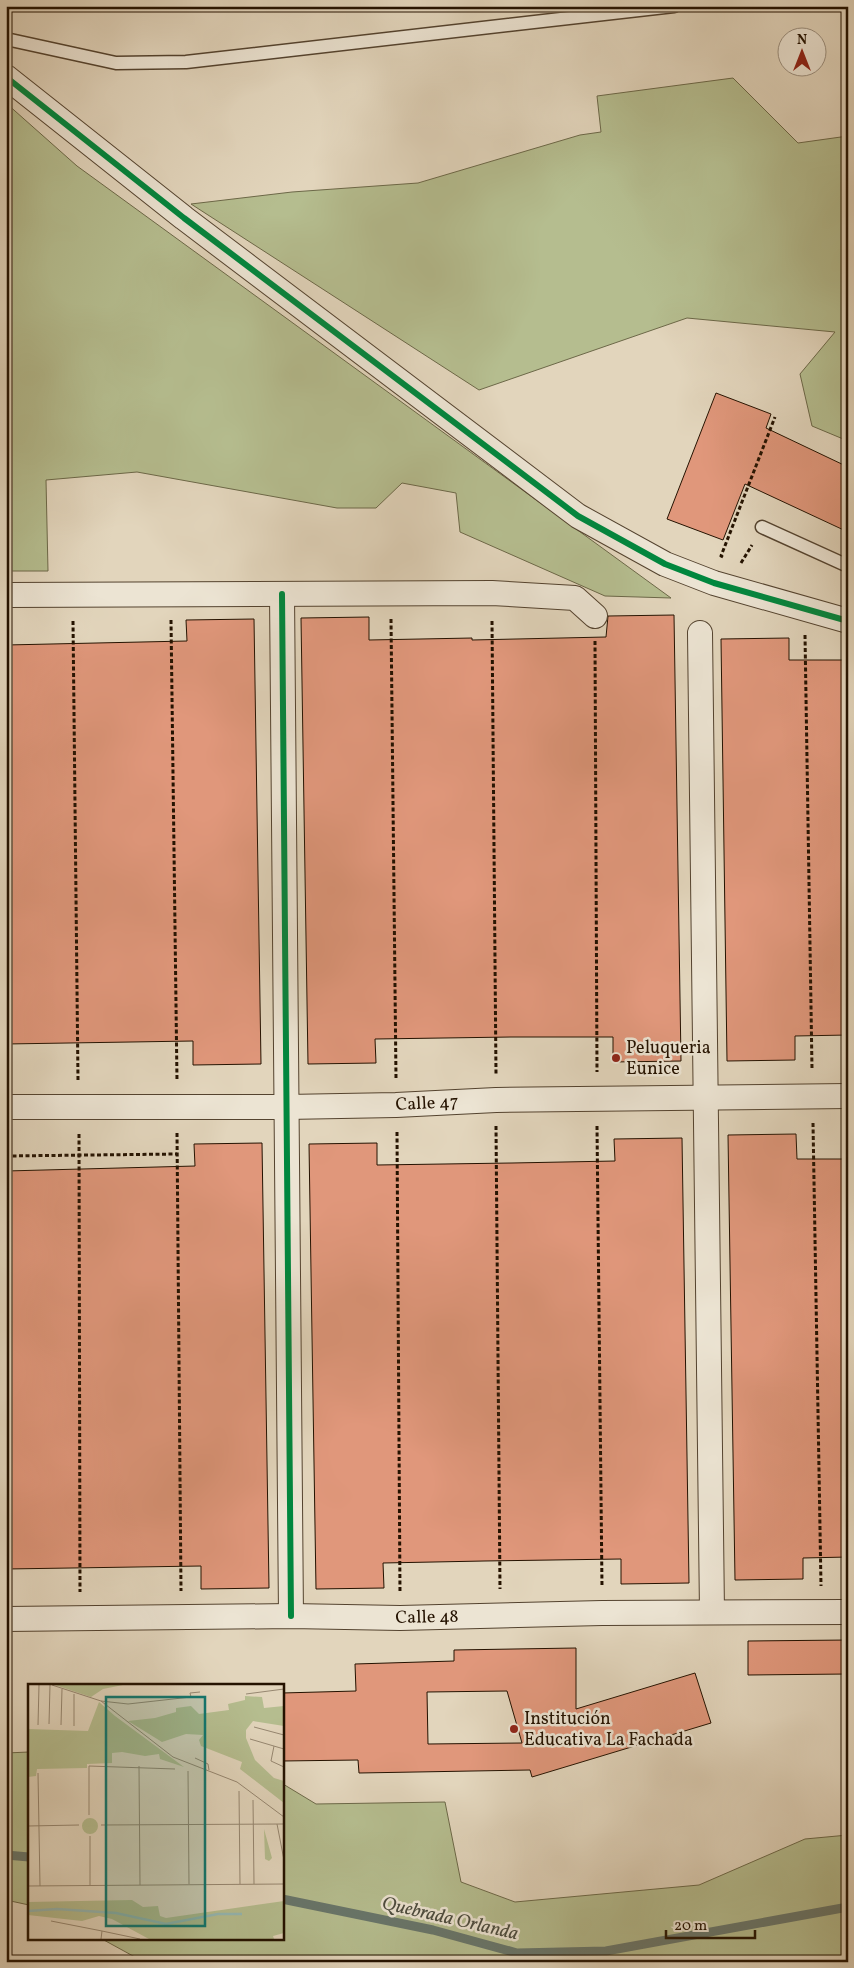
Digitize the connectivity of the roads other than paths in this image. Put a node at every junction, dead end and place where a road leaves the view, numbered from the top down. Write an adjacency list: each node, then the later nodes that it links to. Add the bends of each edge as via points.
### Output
1 (674, 6): 2 (lane, via 186,62 116,63)
2 (6, 39)
3 (6, 78): 9 (street, via 184,218 578,516 665,564 714,583)
4 (762, 527): 5 (lane)
5 (848, 566)
6 (282, 594): 7 (street); 8 (street, via 492,592 575,598); 14 (street)
7 (6, 595)
8 (595, 616)
9 (848, 621)
10 (700, 633): 11 (street)
11 (705, 1096): 12 (street, Calle 47); 14 (street, Calle 47); 15 (street)
12 (848, 1096)
13 (6, 1107): 14 (street, Calle 47)
14 (286, 1107): 17 (street)
15 (712, 1612): 16 (street, Calle 48); 17 (street, Calle 48, via 400,1618)
16 (848, 1612)
17 (291, 1616): 18 (street, Calle 48)
18 (6, 1619)

